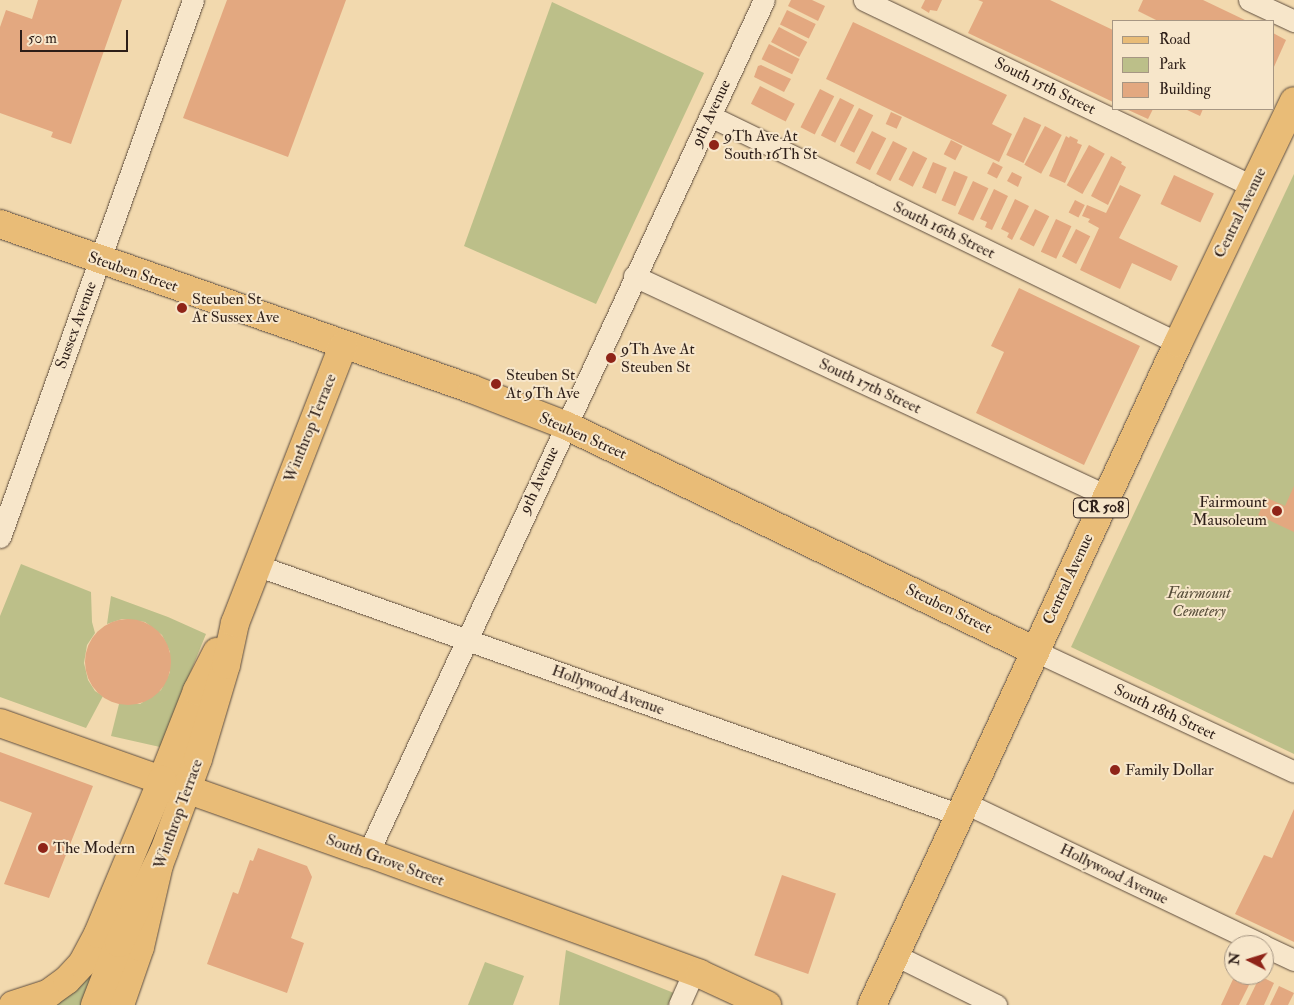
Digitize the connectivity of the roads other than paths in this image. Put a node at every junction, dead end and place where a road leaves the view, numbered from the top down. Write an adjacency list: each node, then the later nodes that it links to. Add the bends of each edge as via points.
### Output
1 (192, 0): 10 (street, Sussex Avenue)
2 (764, 0): 7 (street, 9th Avenue)
3 (864, 0): 8 (street, South 15th Street)
4 (1249, 0): 5 (street)
5 (1294, 22)
6 (1294, 101): 8 (main road, Central Avenue / CR 508)
7 (710, 116): 11 (street, 9th Avenue); 12 (street, South 16th Street)
8 (1254, 186): 12 (main road, Central Avenue / CR 508)
9 (0, 224): 10 (main road, Steuben Street)
10 (99, 260): 13 (main road, Steuben Street); 16 (street, Sussex Avenue)
11 (634, 276): 14 (street, 9th Avenue); 15 (street, South 17th Street)
12 (1178, 343): 15 (main road, Central Avenue / CR 508)
13 (343, 346): 14 (main road, Steuben Street, via 472,389); 17 (main road, Winthrop Terrace)
14 (565, 425): 19 (street, 9th Avenue); 20 (main road, Steuben Street)
15 (1107, 496): 20 (main road, Central Avenue / CR 508)
16 (0, 537)
17 (256, 565): 18 (main road, Winthrop Terrace); 19 (street, Hollywood Avenue)
18 (234, 623): 23 (main road, Winthrop Terrace, via 204,675); 24 (main road, Winthrop Terrace, via 223,673)
19 (466, 640): 25 (street, Hollywood Avenue); 27 (street, 9th Avenue)
20 (1036, 651): 22 (street, South 18th Street); 25 (main road, Central Avenue / CR 508)
21 (0, 722): 23 (main road, South Grove Street)
22 (1294, 772)
23 (162, 780): 24 (main road, South Grove Street); 33 (main road, Winthrop Terrace, via 98,934 82,964 49,993)
24 (188, 790): 26 (main road, Winthrop Terrace); 27 (main road, South Grove Street)
25 (963, 809): 28 (street, Hollywood Avenue); 30 (main road, Central Avenue / CR 508)
26 (164, 851): 34 (main road, via 119,943); 35 (main road, Winthrop Terrace, via 140,947)
27 (368, 852): 32 (main road, South Grove Street)
28 (1241, 935)
29 (1274, 950): 31 (street, Hollywood Avenue)
30 (895, 955): 38 (main road, Central Avenue / CR 508); 39 (street)
31 (1294, 960)
32 (694, 972): 36 (street); 37 (main road, South Grove Street)
33 (13, 1005)
34 (95, 1005)
35 (120, 1005)
36 (679, 1005)
37 (767, 1005)
38 (872, 1005)
39 (996, 1005)

